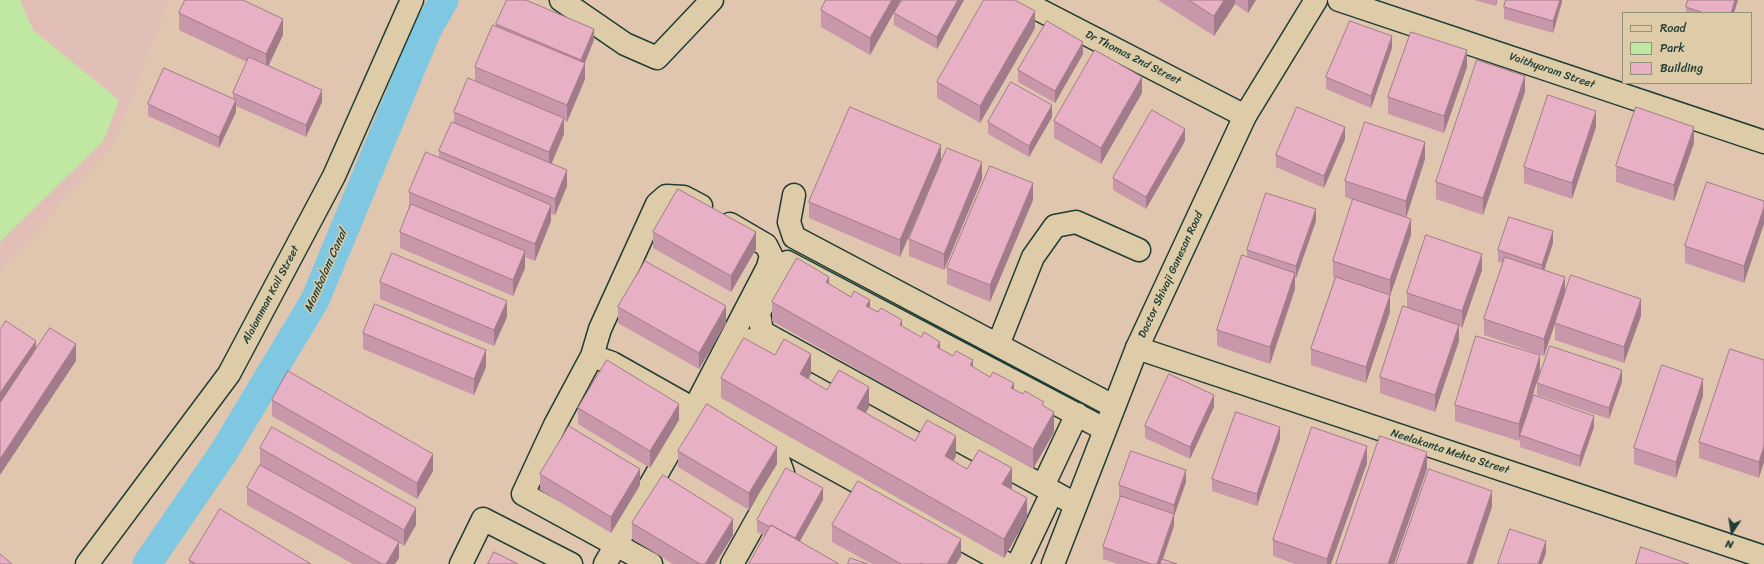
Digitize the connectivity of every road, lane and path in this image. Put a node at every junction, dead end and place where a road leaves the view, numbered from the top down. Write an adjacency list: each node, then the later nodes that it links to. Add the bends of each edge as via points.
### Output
1 (412, 0): 33 (street, Alaiamman Koil Street, via 334,176 229,374)
2 (561, 0): 3 (street, via 625,44 657,58)
3 (712, 0)
4 (1020, 0): 7 (street, Dr Thomas 2nd Street)
5 (1316, 0): 7 (street, Doctor Shivaji Ganesan Road)
6 (1339, 0): 8 (street, Vaithyaram Street)
7 (1245, 116): 16 (street, Doctor Shivaji Ganesan Road)
8 (1764, 142)
9 (794, 196): 15 (street, via 789,222 794,237)
10 (1139, 250): 15 (street, via 1076,222 1055,226 1033,257)
11 (630, 264): 12 (street); 14 (street, via 657,204 666,196 684,196 766,245 771,255 768,267); 17 (street, via 600,329)
12 (651, 274)
13 (721, 307): 14 (street)
14 (742, 317): 19 (street)
15 (998, 345): 18 (street)
16 (1137, 348): 18 (street, Doctor Shivaji Ganesan Road); 32 (street, Neelakanta Mehta Street)
17 (592, 356): 19 (street, via 612,363); 21 (street)
18 (1113, 406): 22 (street, Doctor Shivaji Ganesan Road)
19 (694, 409): 25 (street); 30 (street, via 778,458 783,473)
20 (1077, 414): 22 (street); 27 (street); 27 (street, via 787,262 776,274 759,313 762,332)
21 (556, 425): 23 (street); 31 (street, via 523,494)
22 (1104, 429): 28 (street, Doctor Shivaji Ganesan Road)
23 (575, 436)
24 (634, 469): 25 (street)
25 (654, 480): 26 (street); 31 (street)
26 (674, 492)
27 (1045, 495): 28 (street); 39 (street, via 756,341 746,339 737,342 714,393 714,401 721,407); 40 (street)
28 (1073, 510): 41 (street, Doctor Shivaji Ganesan Road)
29 (727, 526): 30 (street)
30 (747, 538): 38 (street)
31 (617, 544): 36 (street); 37 (street)
32 (1764, 557)
33 (87, 564)
34 (461, 564): 35 (street, via 483,518)
35 (571, 564)
36 (605, 564)
37 (651, 564)
38 (732, 564)
39 (1007, 564)
40 (1018, 564)
41 (1053, 564)

